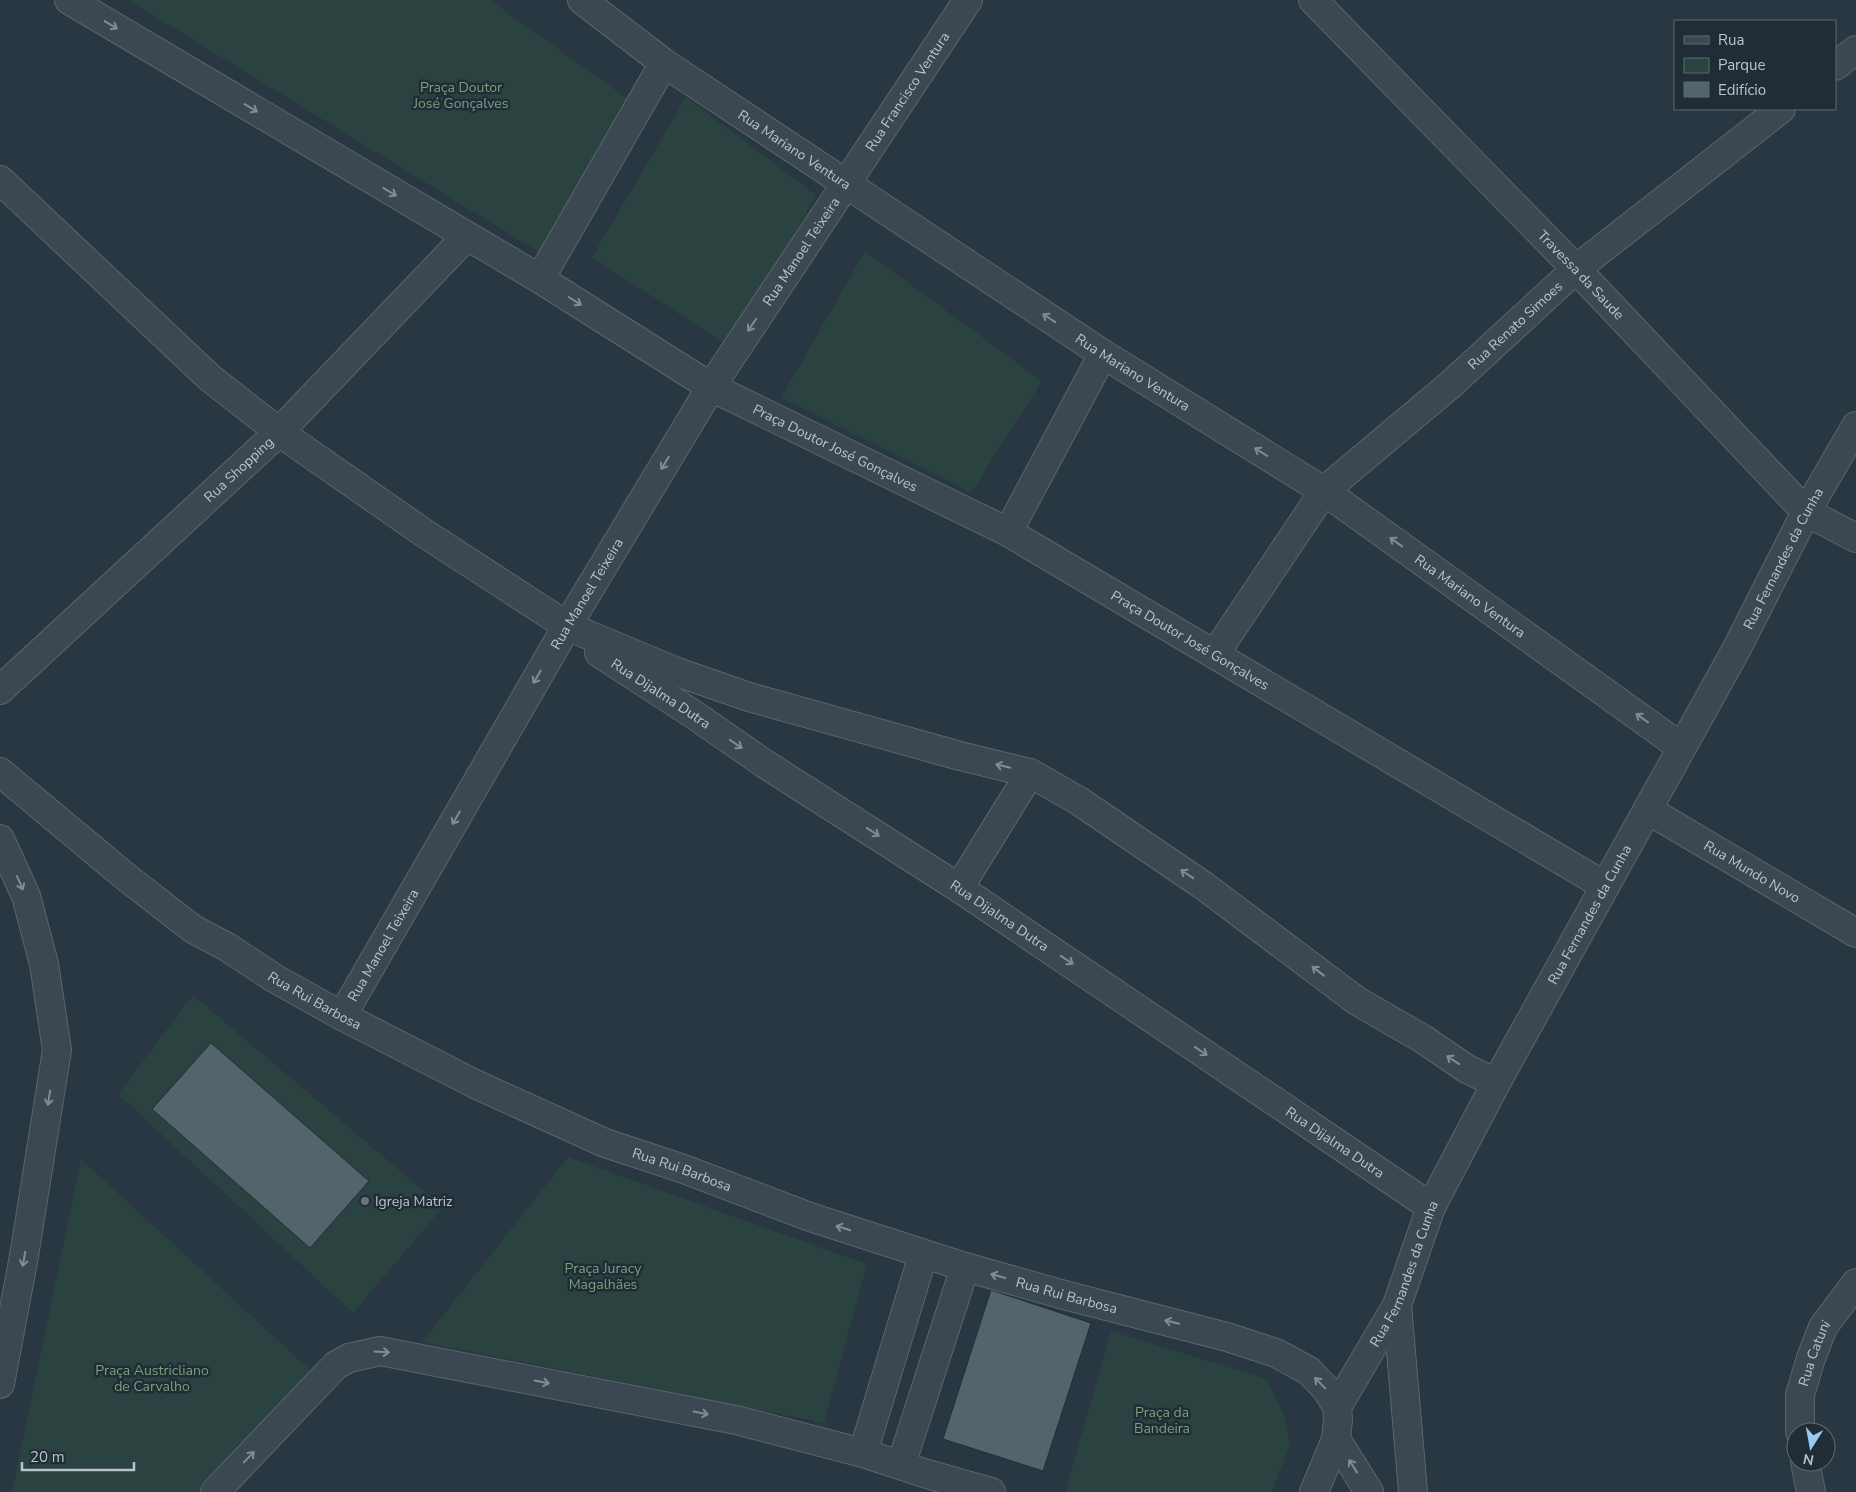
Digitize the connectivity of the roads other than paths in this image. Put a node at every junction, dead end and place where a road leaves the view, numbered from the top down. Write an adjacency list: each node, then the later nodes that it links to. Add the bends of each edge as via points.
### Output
1 (69, 0): 11 (street, Praça Doutor José Gonçalves, one-way to 11)
2 (582, 0): 6 (street, Rua Mariano Ventura)
3 (968, 0): 10 (street, Rua Francisco Ventura)
4 (1313, 0): 12 (street, Travessa da Saude)
5 (1856, 50): 7 (street)
6 (664, 63): 10 (street, Rua Mariano Ventura); 13 (street)
7 (1836, 65)
8 (1779, 110): 12 (street, Rua Renato Simoes)
9 (0, 180): 17 (street, via 210,378)
10 (847, 183): 14 (street, Rua Mariano Ventura, one-way to 10); 15 (street, Rua Manoel Teixeira, one-way to 15)
11 (466, 237): 13 (street, Praça Doutor José Gonçalves); 17 (street, Rua Shopping)
12 (1576, 269): 18 (street, Rua Renato Simoes, via 1450,385); 19 (street, Travessa da Saude)
13 (540, 279): 15 (street, Praça Doutor José Gonçalves, one-way to 15)
14 (1103, 354): 18 (street, Rua Mariano Ventura, one-way to 14); 20 (street)
15 (711, 387): 20 (street, Praça Doutor José Gonçalves); 22 (street, Rua Manoel Teixeira, one-way to 22)
16 (1856, 426): 19 (street, Rua Fernandes da Cunha)
17 (279, 432): 22 (street, via 424,533); 24 (street, Rua Shopping)
18 (1324, 491): 23 (street, Rua Renato Simoes); 25 (street, Rua Mariano Ventura, one-way to 18)
19 (1806, 512): 21 (street, Travessa da Saude); 25 (street, Rua Fernandes da Cunha, via 1736,650)
20 (1008, 532): 23 (street, Praça Doutor José Gonçalves)
21 (1856, 538)
22 (567, 626): 27 (street, one-way to 22, via 960,756 749,697 677,672); 31 (street, Rua Dijalma Dutra, one-way to 31, via 599,653 765,764); 33 (street, Rua Manoel Teixeira, one-way to 33)
23 (1215, 654): 30 (street, Praça Doutor José Gonçalves)
24 (0, 690)
25 (1681, 747): 28 (street, Rua Fernandes da Cunha)
26 (0, 772): 33 (street, Rua Rui Barbosa, via 193,929)
27 (1030, 772): 31 (street); 34 (street, one-way to 27, via 1467,1069 1357,1001 1204,886 1079,800)
28 (1648, 810): 30 (street, Rua Fernandes da Cunha); 32 (street, Rua Mundo Novo)
29 (0, 839): 40 (street, one-way to 40, via 26,896 44,964 57,1050)
30 (1604, 886): 34 (street, Rua Fernandes da Cunha)
31 (959, 888): 35 (street, Rua Dijalma Dutra, one-way to 35)
32 (1856, 933)
33 (342, 1016): 36 (street, Rua Rui Barbosa, one-way to 33, via 606,1143 475,1084)
34 (1496, 1083): 35 (street, Rua Fernandes da Cunha)
35 (1432, 1208): 39 (street, Rua Fernandes da Cunha)
36 (923, 1255): 37 (street, Rua Rui Barbosa); 44 (street)
37 (965, 1267): 41 (street, Rua Rui Barbosa, one-way to 37, via 1327,1390 1308,1371 1276,1353 1227,1336); 45 (street)
38 (1856, 1283): 42 (street, Rua Catuni, via 1823,1327 1800,1395)
39 (1397, 1305): 41 (street, Rua Fernandes da Cunha); 52 (street)
40 (0, 1384)
41 (1337, 1407): 43 (street)
42 (1800, 1422)
43 (1336, 1439): 50 (street); 51 (street, one-way to 43)
44 (863, 1453): 45 (street); 48 (street, one-way to 44, via 336,1365 380,1350 736,1420)
45 (901, 1465): 47 (street)
46 (1807, 1472): 53 (street)
47 (929, 1483): 49 (street)
48 (215, 1492)
49 (991, 1492)
50 (1314, 1492)
51 (1369, 1492)
52 (1413, 1492)
53 (1811, 1492)

